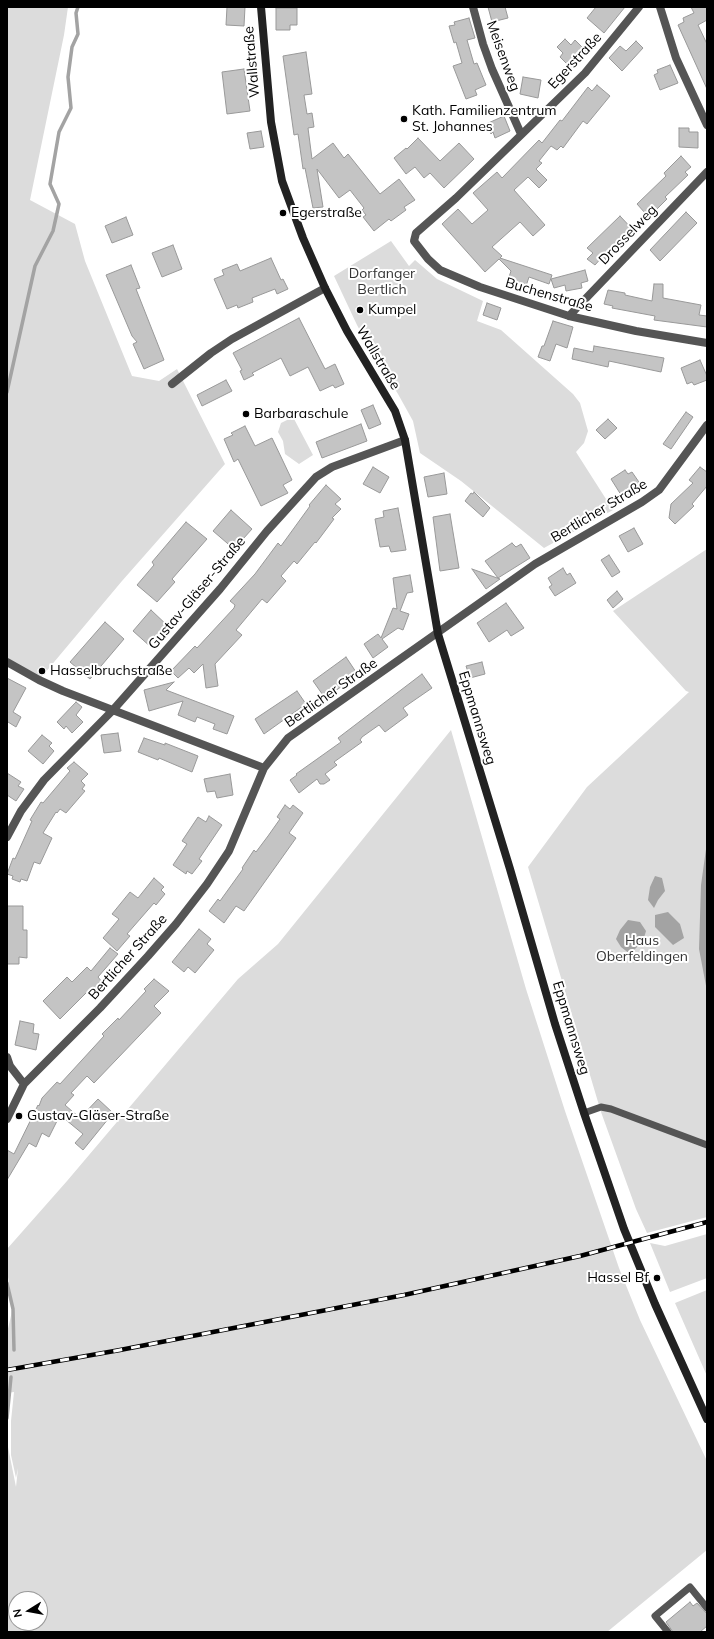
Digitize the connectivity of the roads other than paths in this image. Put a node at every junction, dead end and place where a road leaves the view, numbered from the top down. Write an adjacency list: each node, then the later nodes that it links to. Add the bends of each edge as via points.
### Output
1 (261, 7): 9 (street, Wallstraße, via 271,122 282,181)
2 (473, 7): 6 (street, Meisenweg, via 492,69)
3 (639, 7): 6 (street, Egerstraße, via 585,73)
4 (660, 7): 5 (street, via 676,58)
5 (707, 125)
6 (521, 134): 8 (street, Egerstraße, via 456,198)
7 (707, 172): 10 (street, Drosselweg)
8 (421, 228): 10 (street, Buchenstraße, via 416,233 414,241 440,270 480,288)
9 (325, 288): 12 (street, via 232,339); 14 (street, Wallstraße, via 347,331 395,411)
10 (568, 316): 11 (street, Buchenstraße)
11 (707, 343)
12 (172, 384)
13 (707, 425): 15 (street, Bertlicher Straße, via 659,490 535,564)
14 (405, 440): 15 (street, Wallstraße); 17 (street, Gustav-Gläser-Straße, via 332,467 316,476)
15 (438, 634): 18 (street, Bertlicher Straße, via 288,738); 22 (street, Eppmannsweg)
16 (7, 662): 17 (street, via 63,691)
17 (113, 710): 18 (street); 19 (street, Gustav-Gläser-Straße, via 44,780 21,811)
18 (264, 768): 21 (street, Bertlicher Straße, via 229,852 208,884 148,956)
19 (7, 837)
20 (7, 1057): 21 (street, via 10,1066)
21 (24, 1084): 23 (street, Bertlicher Straße)
22 (584, 1113): 24 (lane, via 602,1107 611,1108); 25 (street, Eppmannsweg, via 624,1230)
23 (7, 1119)
24 (707, 1146)
25 (707, 1420)
26 (707, 1608): 27 (lane, via 690,1587 655,1616)
27 (668, 1632)

